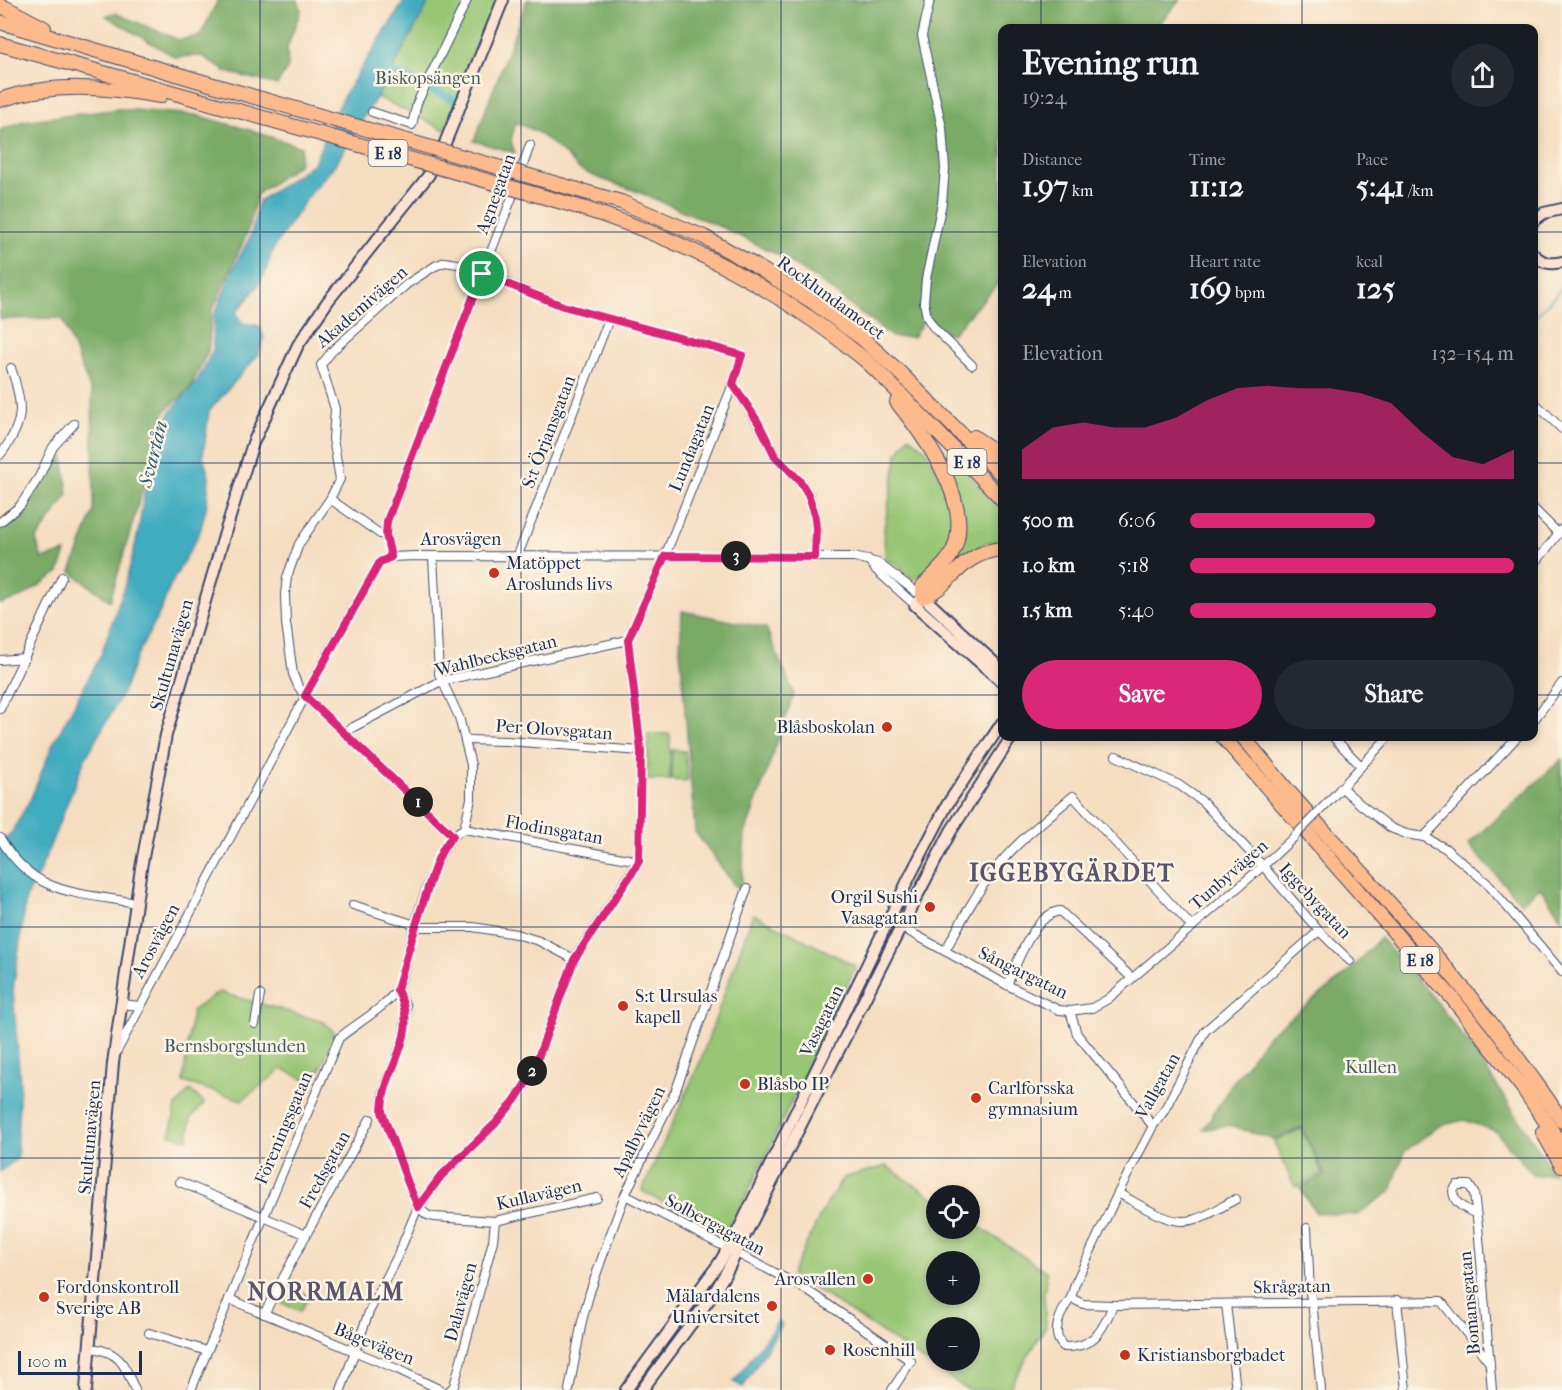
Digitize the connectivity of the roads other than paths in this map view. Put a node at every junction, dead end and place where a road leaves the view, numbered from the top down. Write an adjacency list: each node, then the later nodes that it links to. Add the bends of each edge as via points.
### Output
1 (467, 0): 10 (street, via 417,103 412,125)
2 (503, 0): 74 (street, Skultunavägen, via 428,176 315,319 298,345 253,443 166,735)
3 (930, 0): 19 (street, via 922,36 942,128 945,169 924,302 934,328)
4 (0, 5): 7 (highway, E 18, via 74,39)
5 (0, 22): 7 (highway, E 18)
6 (0, 44): 9 (highway, E 18)
7 (76, 45): 23 (highway, Rocklundamotet / E 18, bridge, via 643,210 704,237 813,302 862,339)
8 (0, 100): 9 (highway, E 18, via 79,87 151,95 209,107)
9 (214, 104): 26 (highway, E 18, bridge, via 562,202 673,240 750,279 865,360)
10 (372, 112)
11 (530, 145): 17 (street, Agnegatan)
12 (1559, 211): 13 (street)
13 (1538, 217)
14 (1538, 258): 15 (street)
15 (1557, 264): 16 (street)
16 (1538, 267)
17 (482, 274): 18 (street, via 563,306); 31 (street, Akademivägen, via 457,263 435,266 402,289 324,359 321,365 335,409 333,439 339,479); 35 (street, Agnegatan, via 387,521)
18 (609, 319): 21 (street, Lundagatan, via 742,355); 37 (street, S:t Örjansgatan)
19 (972, 365)
20 (11, 368): 28 (street, via 21,417)
21 (733, 384): 39 (street, Lundagatan); 41 (street, via 775,456 808,494 815,520)
22 (1538, 406): 25 (street)
23 (945, 413): 27 (highway, E 18); 29 (highway, E 18)
24 (74, 424): 33 (street, via 53,447 29,495)
25 (1562, 429)
26 (927, 431): 30 (highway, E 18); 44 (highway, E 18, via 953,496 958,521 951,554 923,586)
27 (998, 453)
28 (0, 455)
29 (998, 472)
30 (998, 495)
31 (330, 499): 35 (street); 51 (street, Akademivägen, via 299,544 287,578 286,622 293,674)
32 (1538, 512): 34 (street)
33 (0, 522)
34 (1560, 531): 42 (street)
35 (386, 535): 40 (street, Agnegatan)
36 (998, 550): 44 (highway, via 978,555 962,565)
37 (518, 555): 38 (street, Arosvägen); 39 (street, Arosvägen)
38 (433, 556): 40 (street, Arosvägen); 49 (street)
39 (665, 556): 41 (street, Arosvägen); 45 (street, Lundagatan)
40 (391, 557): 51 (street, Arosvägen, via 380,562)
41 (815, 557): 44 (street, Arosvägen, via 854,557 878,563)
42 (1538, 560)
43 (62, 577): 46 (street)
44 (919, 601): 48 (street, Arosvägen)
45 (628, 640): 49 (street, Wahlbecksgatan); 63 (street)
46 (26, 658): 47 (street); 52 (street)
47 (0, 660)
48 (998, 676)
49 (441, 681): 55 (street, Wahlbecksgatan); 56 (street)
50 (1562, 682): 53 (street)
51 (305, 696): 55 (street); 90 (street, Arosvägen)
52 (0, 709)
53 (1538, 714)
54 (998, 729): 76 (street, Vasagatan, via 947,805)
55 (344, 732): 68 (street)
56 (466, 740): 63 (street, Per Olovsgatan); 67 (street, via 472,779)
57 (1009, 741): 78 (street, Vasagatan, via 951,831)
58 (1226, 741): 94 (highway, E 18, via 1418,958)
59 (1246, 741): 95 (highway, E 18, via 1465,993)
60 (1337, 741): 65 (street)
61 (1384, 741): 65 (street, Tunbyvägen)
62 (1513, 741): 69 (street)
63 (641, 751): 71 (street)
64 (1116, 756): 72 (street, Iggebygatan, via 1193,793)
65 (1361, 766): 66 (street, Tunbyvägen)
66 (1341, 787): 69 (street, via 1391,828); 72 (street, Tunbyvägen, bridge)
67 (464, 829): 68 (street); 71 (street, Flodinsgatan)
68 (453, 836): 77 (street, via 441,852)
69 (1425, 837): 84 (street, via 1445,848 1487,883)
70 (0, 838): 74 (street, via 20,866 43,883)
71 (639, 861): 82 (street)
72 (1263, 866): 79 (street, Tunbyvägen); 80 (street, Iggebygatan)
73 (747, 889): 102 (street, Apalbyvägen, via 676,1090)
74 (136, 903): 89 (street, Skultunavägen)
75 (353, 904): 77 (street)
76 (890, 921): 78 (street); 111 (street, Vasagatan)
77 (415, 925): 82 (street, via 516,933); 87 (street)
78 (901, 927): 81 (street, Sångargatan); 111 (street, Vasagatan)
79 (1192, 927): 81 (street, via 1073,796 994,870); 85 (street, Tunbyvägen)
80 (1319, 931): 83 (street, Iggebygatan); 97 (street, Vallgatan, via 1205,1031)
81 (945, 951): 86 (street, Sångargatan)
82 (574, 960): 105 (street, via 526,1083 495,1124 441,1176)
83 (1350, 961)
84 (1562, 972)
85 (1132, 978): 86 (street, via 1060,911 1052,912 1035,931); 91 (street, Tunbyvägen, via 1092,1008)
86 (1007, 985): 91 (street, Sångargatan, via 1044,1004)
87 (397, 990): 105 (street, via 406,1006 404,1037 383,1094 382,1112); 107 (street, Föreningsgatan, via 339,1038)
88 (260, 996): 92 (street)
89 (121, 1004): 90 (street, Arosvägen); 93 (street, Skultunavägen)
90 (141, 1006): 93 (street, Arosvägen)
91 (1070, 1011): 97 (street, Sångargatan, via 1077,1034)
92 (255, 1024)
93 (113, 1056): 120 (street, Skultunavägen)
94 (1523, 1088): 98 (highway, E 18); 99 (highway, via 1522,1100)
95 (1560, 1115)
96 (370, 1119): 110 (street, Fredsgatan)
97 (1153, 1126): 101 (street, Vallgatan)
98 (1562, 1146)
99 (1562, 1166)
100 (180, 1182): 107 (street, Fredsgatan)
101 (1118, 1193): 104 (street, via 1183,1221 1197,1219); 112 (street, Vallgatan)
102 (625, 1195): 111 (street, Solbergagatan); 130 (street, Apalbyvägen, via 590,1292)
103 (597, 1198): 108 (street, Kullavägen)
104 (1236, 1199)
105 (418, 1207): 108 (street, Kullavägen, via 434,1217); 122 (street)
106 (1476, 1214): 123 (street, Bomansgatan)
107 (263, 1216): 110 (street, Fredsgatan); 113 (street, Föreningsgatan)
108 (495, 1221): 129 (street, Dalavägen, via 493,1241)
109 (1307, 1228): 115 (street)
110 (306, 1234): 118 (street, Fredsgatan)
111 (732, 1251): 131 (street, Vasagatan); 132 (street, Vasagatan, via 714,1293); 133 (street, Solbergagatan, via 802,1287 911,1361)
112 (1072, 1295): 117 (street, Skrågatan, via 1083,1304); 117 (street, Vallgatan, via 1056,1332 1064,1347 1091,1342)
113 (229, 1299): 118 (street, Bågevägen); 121 (street, Föreningsgatan)
114 (1397, 1300): 115 (street, Skrågatan); 123 (street, Skrågatan, via 1441,1301); 136 (street)
115 (1312, 1302): 116 (street, Skrågatan); 135 (street)
116 (1226, 1304): 117 (street, Skrågatan); 134 (street)
117 (1113, 1305)
118 (264, 1314): 122 (street, Bågevägen)
119 (149, 1333): 121 (street)
120 (91, 1348): 124 (street, Skultunavägen); 125 (street, via 115,1355 127,1369)
121 (207, 1351): 126 (street, Föreningsgatan)
122 (354, 1352): 127 (street); 128 (street, Bågevägen)
123 (1490, 1363): 137 (street, Bomansgatan)
124 (86, 1390)
125 (135, 1390)
126 (191, 1390)
127 (341, 1390)
128 (441, 1390)
129 (450, 1390)
130 (569, 1390)
131 (626, 1390)
132 (642, 1390)
133 (892, 1390)
134 (1236, 1390)
135 (1321, 1390)
136 (1406, 1390)
137 (1492, 1390)

